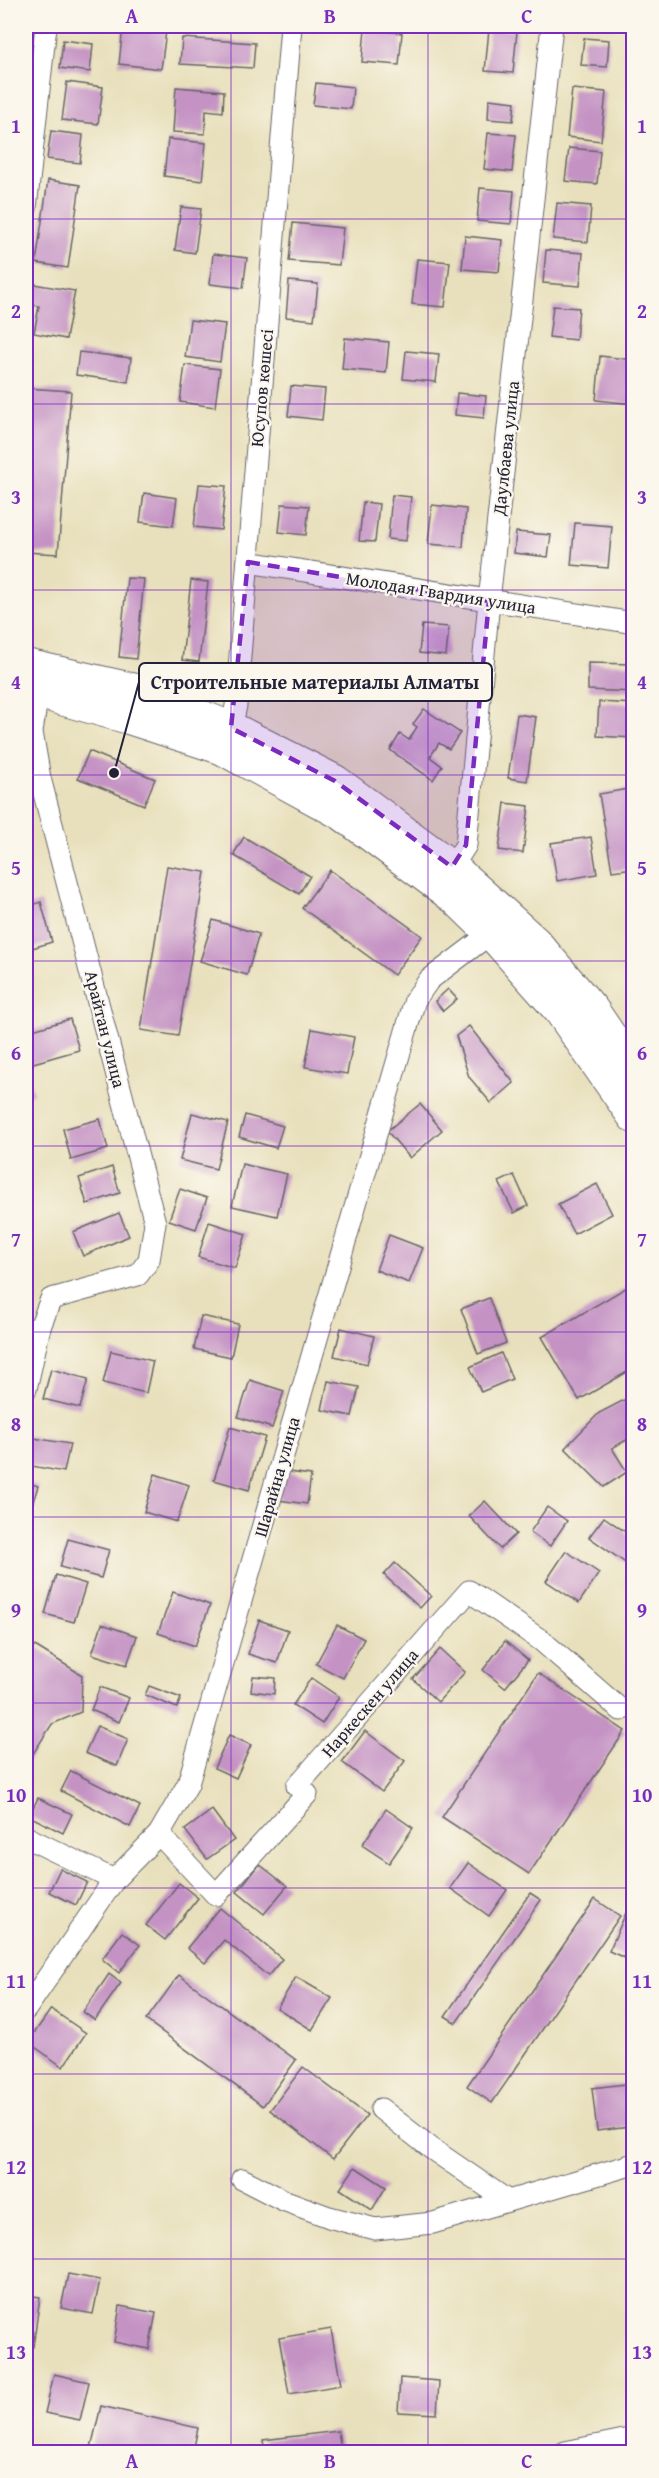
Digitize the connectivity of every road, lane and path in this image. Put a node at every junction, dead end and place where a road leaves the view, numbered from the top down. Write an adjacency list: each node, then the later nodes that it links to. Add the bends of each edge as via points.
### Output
1 (46, 26): 4 (street)
2 (291, 26): 5 (street, Юсупов көшесі)
3 (552, 26): 6 (street, Даулбаева улица)
4 (26, 208)
5 (248, 562): 6 (street, Молодая Гвардия улица); 9 (street, Юсупов көшесі, via 236,706)
6 (489, 601): 7 (street, Молодая Гвардия улица); 10 (street, Даулбаева улица, via 466,844)
7 (633, 623)
8 (30, 682): 9 (highway, via 132,689); 14 (street, Арайтан улица, via 32,732 40,778 155,1223 150,1260 138,1275 51,1299)
9 (226, 738): 10 (highway, via 335,782); 11 (highway, via 342,814 456,899)
10 (452, 867): 12 (highway, via 535,942 592,1009)
11 (491, 933): 13 (highway, via 561,1012); 17 (street, Шарайна улица, via 429,980 415,1000 188,1784)
12 (633, 1071)
13 (633, 1117)
14 (33, 1330): 15 (street)
15 (26, 1389)
16 (621, 1710): 17 (street, Наркескен улица, via 542,1641 469,1591 297,1786 307,1794 216,1895)
17 (159, 1834): 19 (street, Шарайна улица)
18 (26, 1837): 19 (street)
19 (114, 1880): 20 (street, Шарайна улица)
20 (26, 2009)
21 (381, 2109): 24 (street)
22 (633, 2164): 24 (street)
23 (242, 2179): 24 (street, via 329,2217 375,2229 433,2223)
24 (508, 2201)
25 (633, 2439): 26 (street)
26 (565, 2452)

